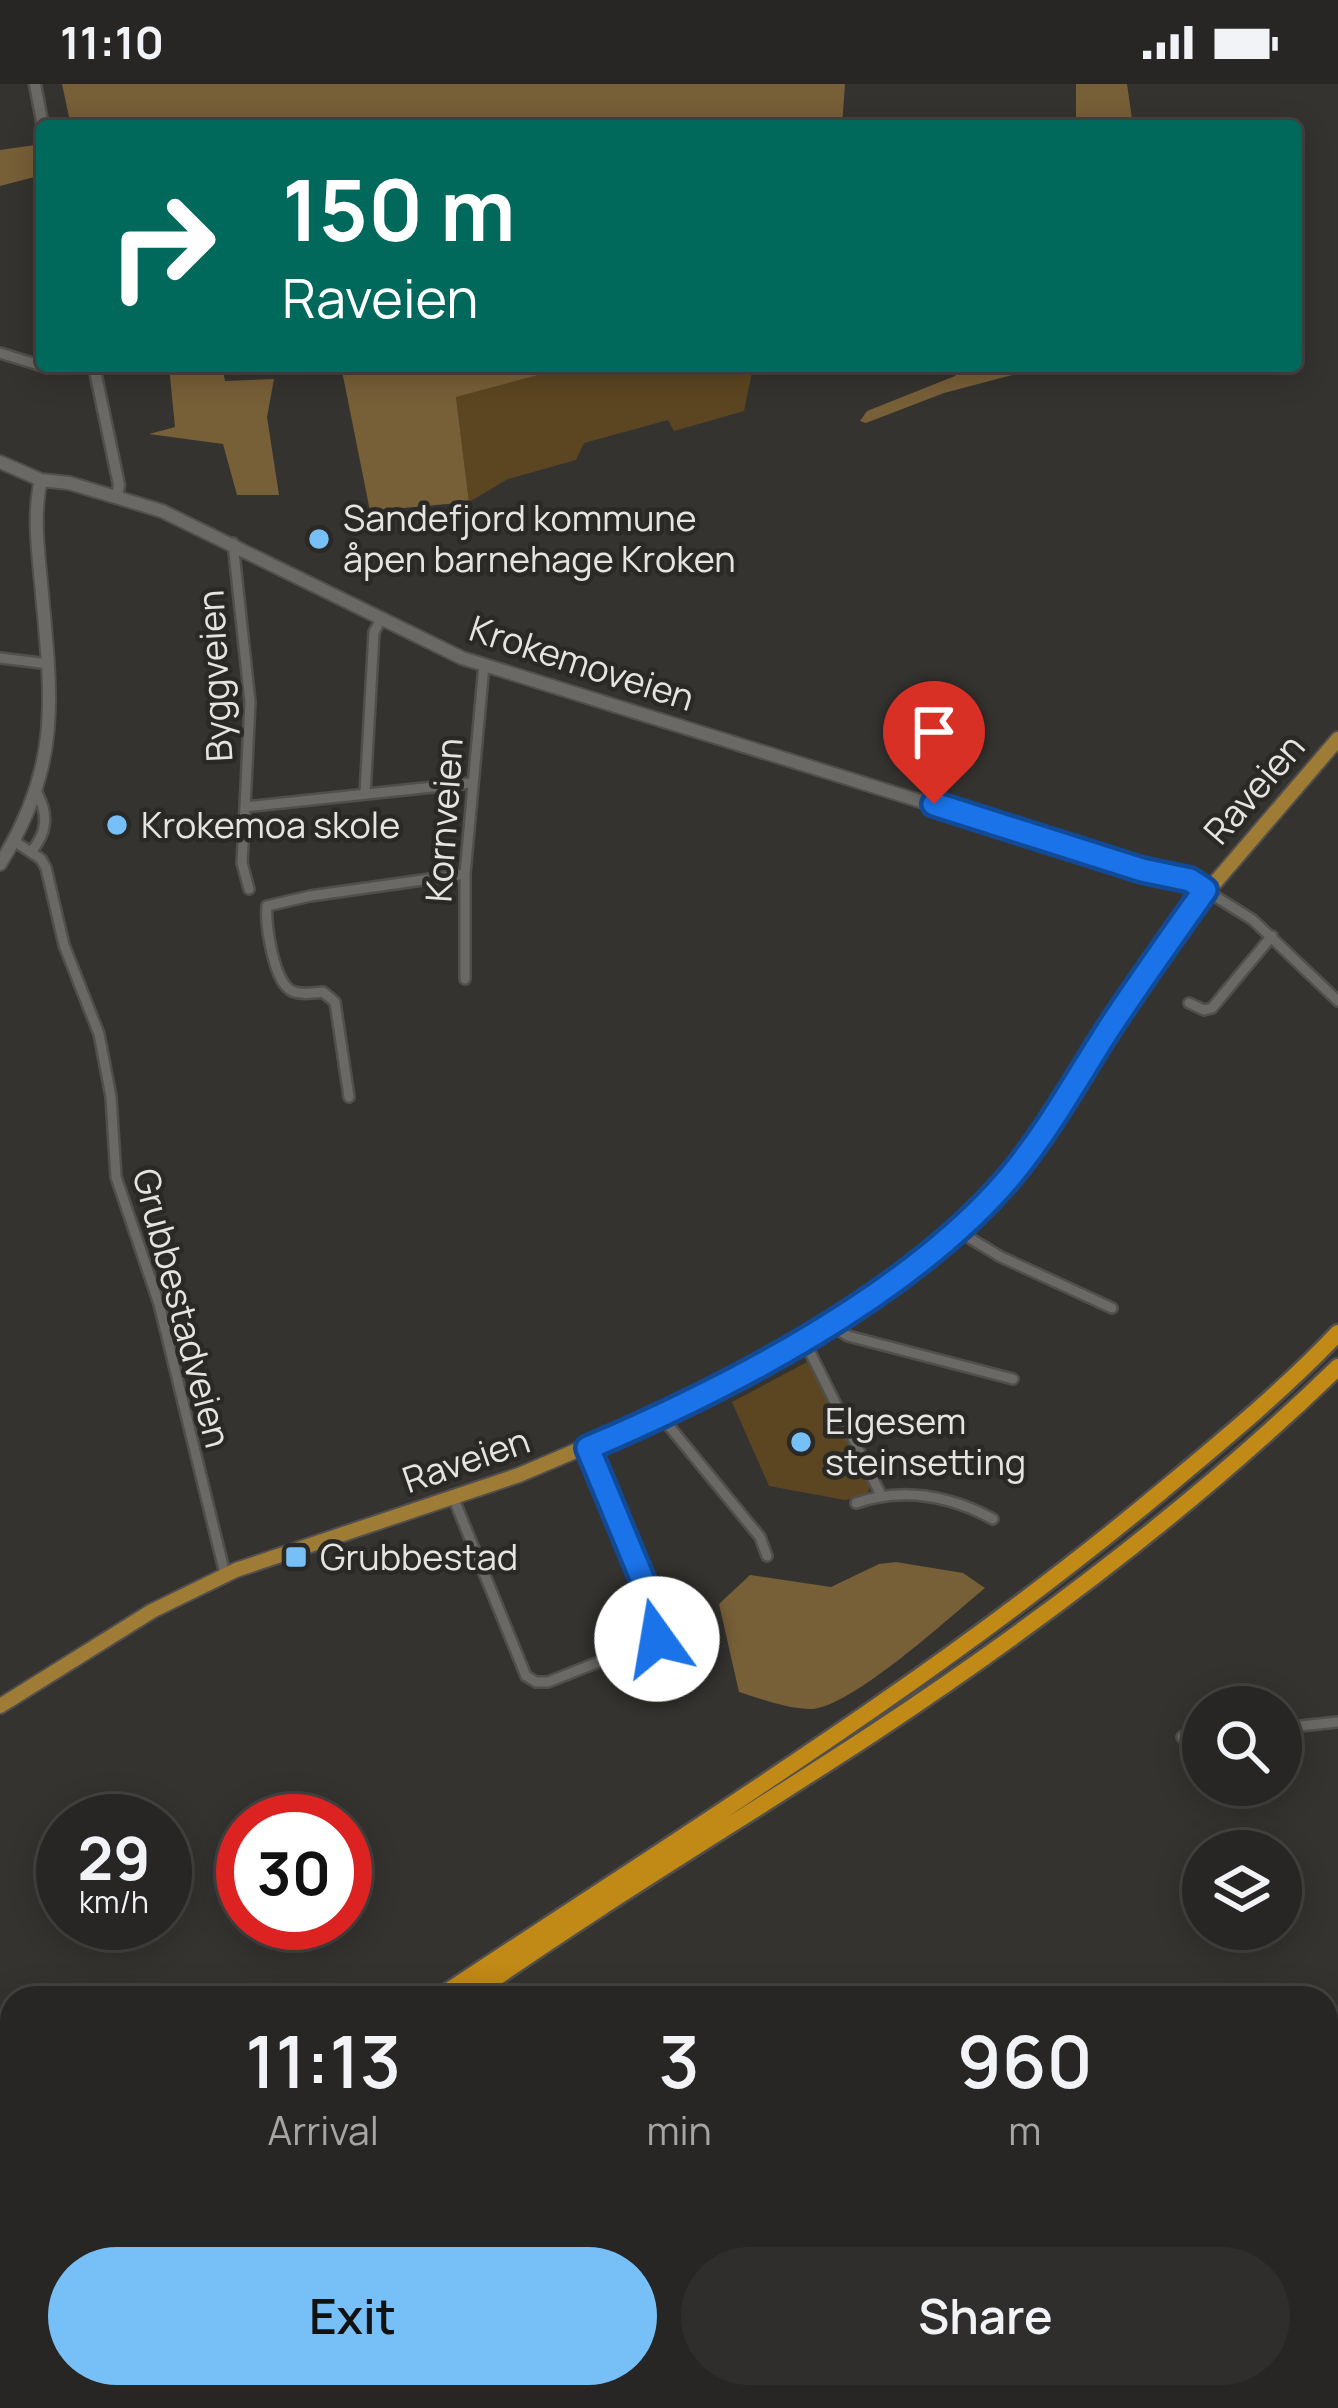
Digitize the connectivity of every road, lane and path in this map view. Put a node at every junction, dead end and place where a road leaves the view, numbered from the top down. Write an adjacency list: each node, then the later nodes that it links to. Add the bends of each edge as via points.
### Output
1 (34, 84): 2 (street)
2 (42, 120)
3 (0, 353): 4 (street)
4 (36, 364)
5 (95, 372): 8 (street)
6 (0, 462): 7 (main road, Krokemoveien)
7 (41, 480): 8 (main road, Krokemoveien); 12 (main road)
8 (117, 496): 9 (main road, Krokemoveien)
9 (233, 543): 10 (main road, Krokemoveien); 18 (street, Byggveien, via 250,702)
10 (380, 621): 13 (main road, Krokemoveien); 17 (street)
11 (0, 658): 12 (street)
12 (49, 664): 16 (main road)
13 (484, 665): 15 (street, Kornveien); 24 (main road, Krokemoveien)
14 (1338, 739): 24 (main road, Raveien)
15 (471, 783): 17 (street); 22 (street, Kornveien)
16 (37, 794): 19 (main road); 20 (street, via 45,830)
17 (365, 794): 18 (street)
18 (245, 807): 23 (street, Byggveien)
19 (14, 842): 20 (street); 21 (main road)
20 (31, 852): 44 (street, Grubbestadveien, via 46,868 64,945 99,1034 116,1177 159,1304)
21 (0, 864)
22 (465, 874): 26 (street, Kornveien); 29 (street, via 267,906 282,983 334,1002)
23 (249, 889)
24 (1205, 890): 25 (street); 30 (main road, Raveien, via 1027,1154)
25 (1272, 936): 27 (street); 28 (street, via 1212,1008)
26 (465, 979)
27 (1338, 1001)
28 (1189, 1004)
29 (349, 1097)
30 (958, 1231): 31 (street); 32 (main road, Raveien)
31 (1112, 1308)
32 (827, 1323): 34 (main road, Raveien); 36 (street, via 848,1336)
33 (1338, 1333): 48 (highway, via 1058,1578)
34 (803, 1338): 37 (main road, Raveien); 40 (street)
35 (1338, 1367): 49 (highway, via 1165,1521 987,1655)
36 (1013, 1379)
37 (660, 1415): 38 (main road, Raveien); 43 (street)
38 (588, 1448): 39 (main road, Raveien); 39 (street, via 663,1633 548,1682 526,1676)
39 (453, 1496): 44 (main road, Raveien)
40 (882, 1497): 41 (street); 42 (street, via 933,1496)
41 (856, 1503)
42 (993, 1519)
43 (767, 1556)
44 (225, 1574): 45 (main road, Raveien)
45 (0, 1706)
46 (1338, 1722): 47 (street)
47 (1302, 1726)
48 (456, 1986)
49 (484, 1986)

